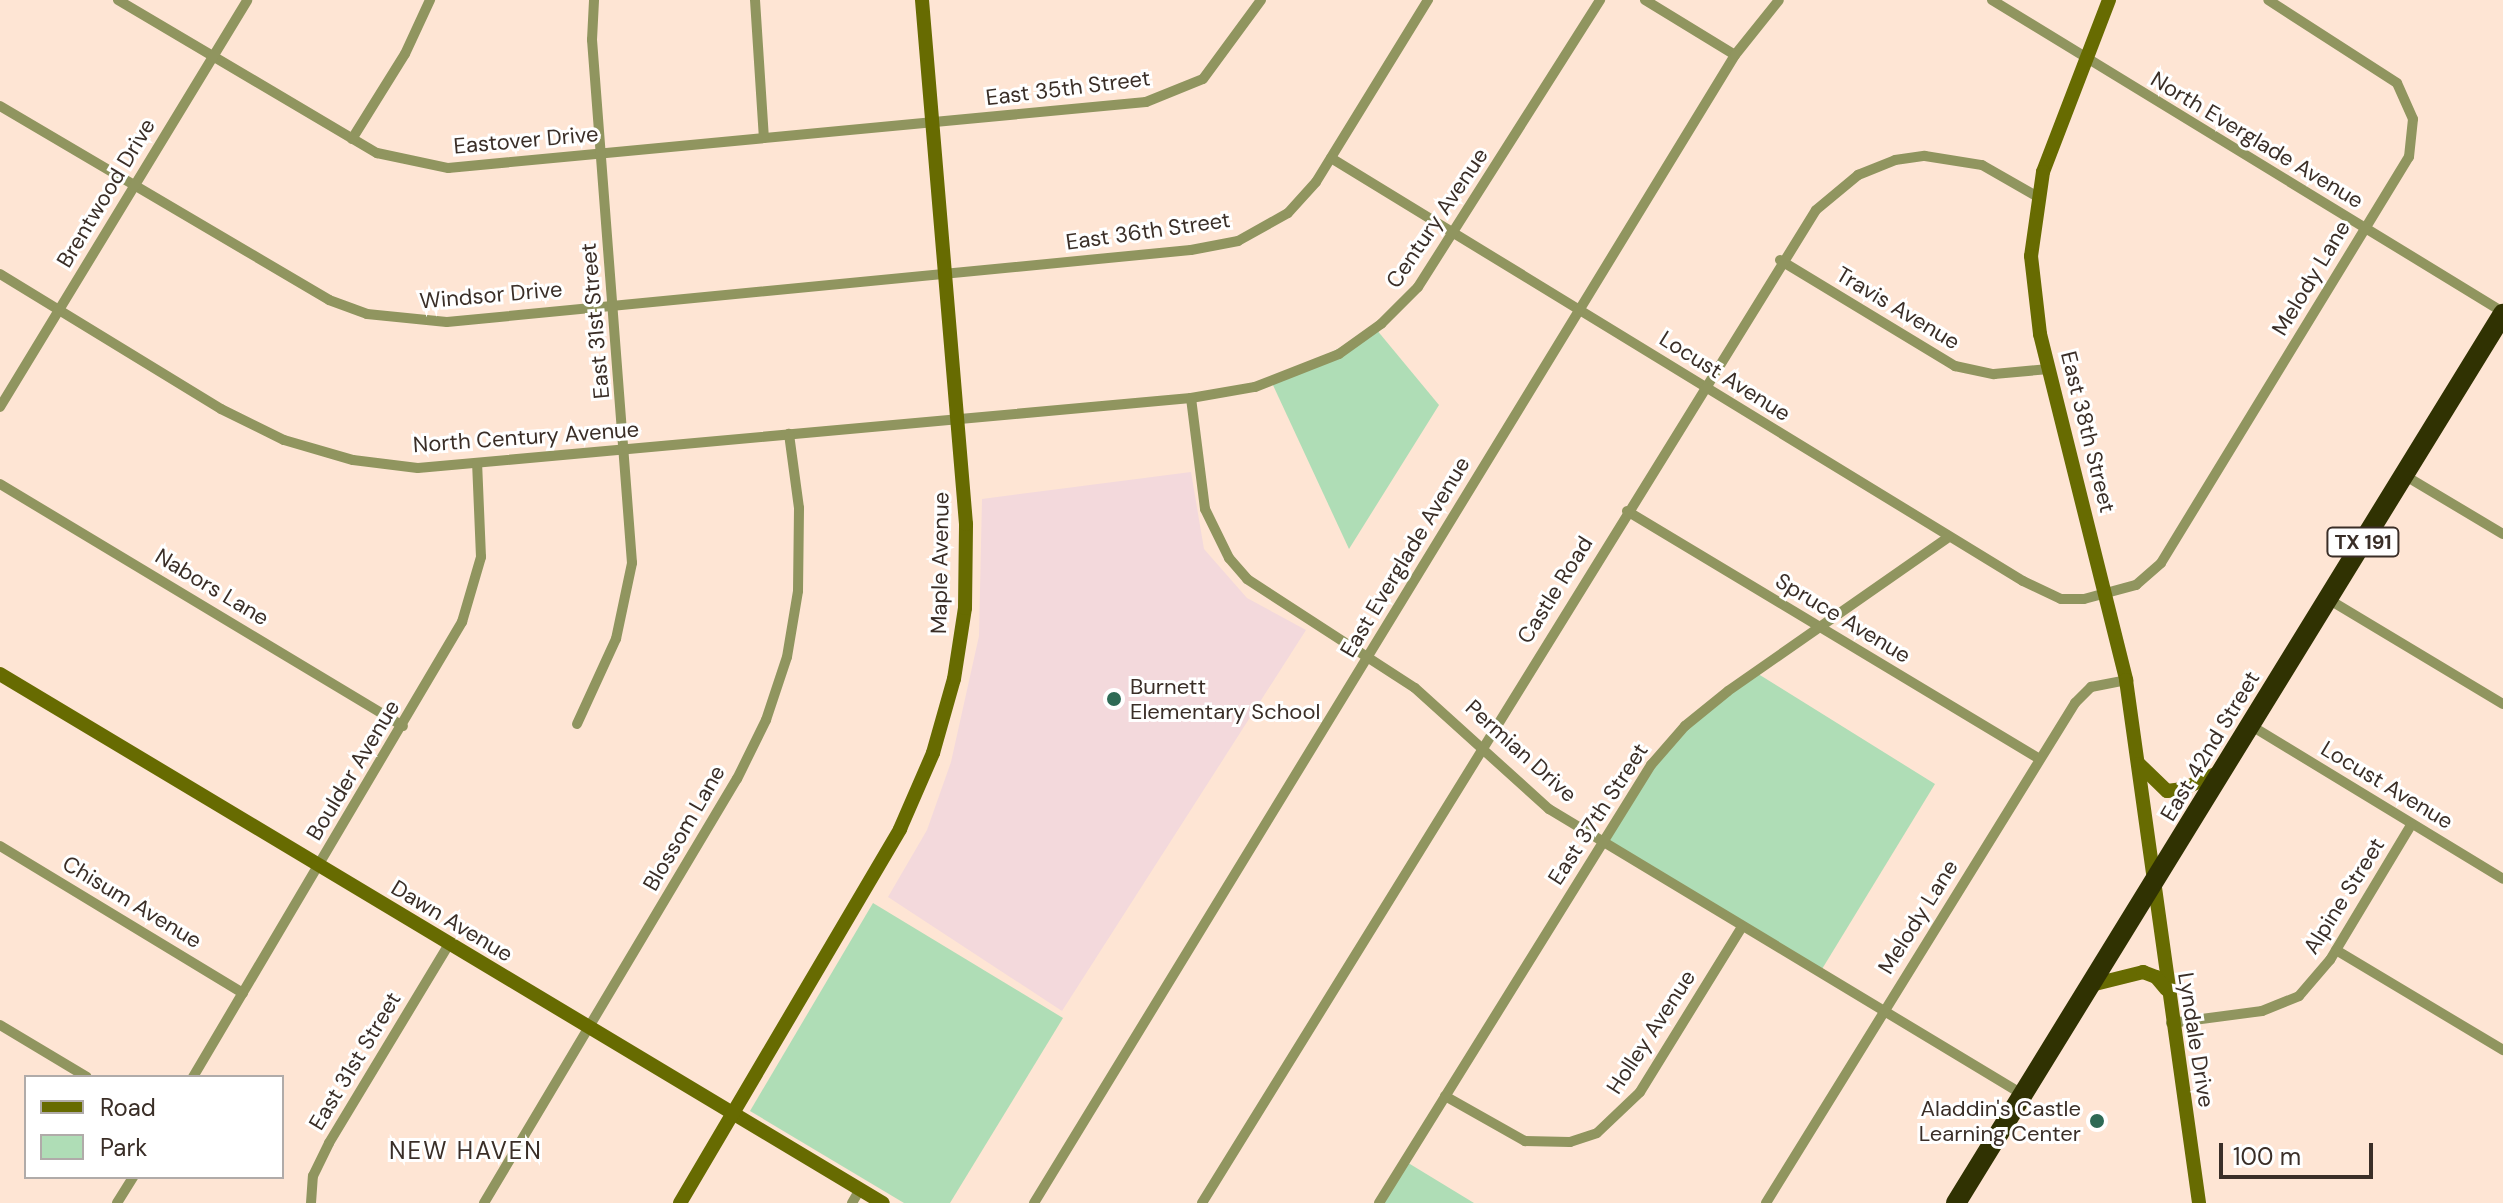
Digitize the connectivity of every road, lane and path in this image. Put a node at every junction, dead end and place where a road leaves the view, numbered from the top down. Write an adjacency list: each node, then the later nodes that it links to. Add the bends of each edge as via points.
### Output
1 (118, 0): 16 (street, Eastover Drive)
2 (247, 0): 16 (street, Brentwood Drive)
3 (430, 0): 21 (street, via 405,54)
4 (594, 0): 22 (street, East 31st Street)
5 (755, 0): 20 (street)
6 (922, 0): 19 (street, Maple Avenue)
7 (1261, 0): 19 (street, East 35th Street, via 1214,69 1167,96 1119,107)
8 (1428, 0): 23 (street, East 36th Street)
9 (1600, 0): 27 (street, Century Avenue)
10 (1645, 0): 15 (street)
11 (1779, 0): 15 (street)
12 (1992, 0): 17 (street, North Everglade Avenue)
13 (2109, 0): 17 (street, East 38th Street)
14 (2268, 0): 26 (street, Melody Lane, via 2388,74 2410,106 2414,132 2409,157)
15 (1735, 55): 33 (street, East Everglade Avenue)
16 (213, 57): 21 (street, Eastover Drive); 24 (street, Brentwood Drive)
17 (2084, 59): 25 (street, East 38th Street); 26 (street, North Everglade Avenue)
18 (0, 106): 24 (street, Windsor Drive)
19 (932, 123): 20 (street, Eastover Drive); 29 (street, Maple Avenue)
20 (764, 138): 22 (street, Eastover Drive)
21 (352, 139): 22 (street, Eastover Drive, via 400,161 448,168)
22 (599, 154): 31 (street, East 31st Street)
23 (1331, 158): 27 (street, Locust Avenue); 29 (street, East 36th Street, via 1288,213 1238,241)
24 (133, 186): 31 (street, Windsor Drive, via 329,300 367,314 447,322); 32 (street, Brentwood Drive)
25 (2038, 197): 28 (street, Castle Road, via 1995,170 1963,159 1895,160 1858,175 1831,194); 35 (street, East 38th Street, via 2031,268)
26 (2365, 228): 34 (street, North Everglade Avenue); 48 (street, Melody Lane, via 2161,563 2142,582)
27 (1455, 234): 33 (street, Locust Avenue); 37 (street, Century Avenue, via 1400,307 1339,354 1272,383)
28 (1780, 260): 35 (street, Travis Avenue, via 1955,366 1994,374); 36 (street, Castle Road)
29 (944, 273): 31 (street, Windsor Drive); 39 (street, Maple Avenue)
30 (0, 274): 32 (street, North Century Avenue)
31 (613, 304): 41 (street, East 31st Street)
32 (58, 310): 38 (street, Brentwood Drive); 42 (street, North Century Avenue, via 221,409 284,440 353,460 418,468)
33 (1579, 310): 36 (street, Locust Avenue); 51 (street, East Everglade Avenue)
34 (2503, 313): 43 (highway, East 42nd Street / TX 191)
35 (2049, 369): 48 (street, East 38th Street)
36 (1703, 386): 45 (street, Castle Road); 47 (street, Locust Avenue)
37 (1191, 398): 39 (street, Century Avenue); 51 (street, Permian Drive, via 1205,509 1229,558 1269,596)
38 (0, 407)
39 (958, 419): 40 (street, North Century Avenue); 83 (street, Maple Avenue, via 966,577 960,646 945,717 894,840)
40 (789, 434): 41 (street, North Century Avenue); 77 (street, Blossom Lane, via 800,559 794,624 778,687 737,779)
41 (626, 449): 42 (street, North Century Avenue); 55 (street, East 31st Street, via 629,589 616,639)
42 (477, 463): 57 (street, Boulder Avenue, via 483,520 477,578 462,622)
43 (2404, 475): 46 (street); 49 (highway, East 42nd Street / TX 191)
44 (0, 484): 57 (street, Nabors Lane)
45 (1627, 511): 50 (street, Spruce Avenue); 58 (street, Castle Road)
46 (2503, 534)
47 (1949, 537): 48 (street, Locust Avenue, via 2061,599); 50 (street, East 37th Street)
48 (2106, 594): 53 (street, East 38th Street)
49 (2328, 599): 54 (street); 56 (highway, East 42nd Street / TX 191)
50 (1820, 627): 59 (street, Spruce Avenue); 63 (street, East 37th Street, via 1685,726 1651,765)
51 (1366, 658): 58 (street, Permian Drive, via 1415,688); 92 (street, East Everglade Avenue)
52 (0, 674): 65 (street, Dawn Avenue)
53 (2126, 680): 59 (street, Melody Lane, via 2084,692); 60 (street, East 38th Street)
54 (2503, 704)
55 (577, 724)
56 (2250, 725): 61 (highway, East 42nd Street / TX 191); 62 (street, Locust Avenue)
57 (403, 726): 65 (street, Boulder Avenue)
58 (1482, 746): 63 (street, Permian Drive, via 1549,809); 93 (street, Castle Road)
59 (2039, 759): 74 (street, Melody Lane)
60 (2138, 763): 61 (street, via 2167,791); 67 (street, East 38th Street)
61 (2223, 771): 67 (highway, East 42nd Street / TX 191)
62 (2411, 825): 66 (street, Locust Avenue); 70 (street, Alpine Street)
63 (1601, 842): 68 (street, Permian Drive); 82 (street, East 37th Street)
64 (0, 846): 73 (street, Chisum Avenue)
65 (318, 866): 69 (street, Dawn Avenue); 73 (street, Boulder Avenue)
66 (2503, 879)
67 (2156, 882): 71 (highway, East 42nd Street / TX 191); 72 (street, Lyndale Drive)
68 (1742, 927): 74 (street, Permian Drive); 82 (street, Holley Avenue, via 1640,1092 1597,1133 1561,1143 1525,1141)
69 (449, 944): 77 (street, Dawn Avenue); 87 (street, East 31st Street, via 329,1143 313,1176)
70 (2336, 950): 75 (street, Alpine Street, via 2299,996 2262,1011); 78 (street)
71 (2091, 985): 72 (street, via 2143,972 2156,977); 81 (highway, East 42nd Street / TX 191)
72 (2166, 990): 75 (street, Lyndale Drive)
73 (243, 993): 80 (street, Boulder Avenue)
74 (1883, 1012): 81 (street, Permian Drive); 95 (street, Melody Lane)
75 (2171, 1023): 97 (street, Lyndale Drive)
76 (0, 1025): 79 (street)
77 (588, 1027): 83 (street, Dawn Avenue); 88 (street, Blossom Lane)
78 (2503, 1050)
79 (84, 1075)
80 (194, 1075)
81 (2022, 1094): 96 (highway, East 42nd Street / TX 191)
82 (1445, 1096): 94 (street, East 37th Street)
83 (735, 1113): 85 (street, Dawn Avenue); 89 (street, Maple Avenue)
84 (132, 1179): 86 (street)
85 (860, 1189): 90 (street); 91 (street, Dawn Avenue)
86 (117, 1203)
87 (311, 1203)
88 (484, 1203)
89 (680, 1203)
90 (852, 1203)
91 (883, 1203)
92 (1034, 1203)
93 (1202, 1203)
94 (1379, 1203)
95 (1766, 1203)
96 (1956, 1203)
97 (2199, 1203)

